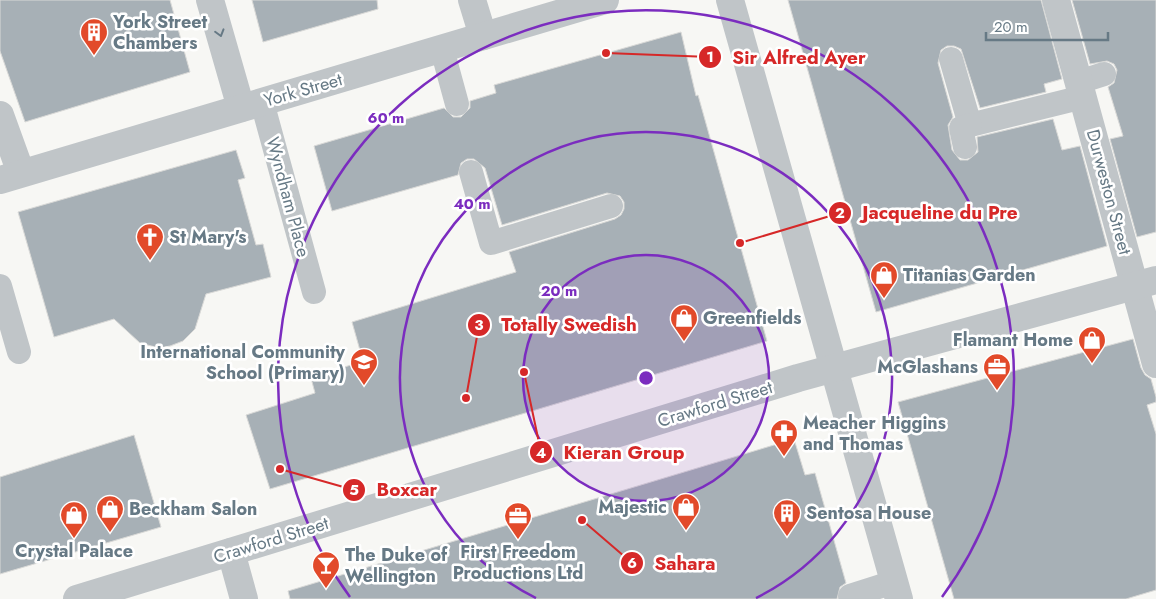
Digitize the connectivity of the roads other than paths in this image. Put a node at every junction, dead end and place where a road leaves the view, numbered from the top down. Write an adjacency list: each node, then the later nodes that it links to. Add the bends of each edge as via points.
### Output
1 (210, 0): 11 (street, one-way to 11)
2 (472, 0): 6 (street)
3 (606, 0): 6 (street, York Street)
4 (730, 0): 21 (street)
5 (1056, 0): 9 (street, Durweston Street)
6 (483, 36): 7 (street, York Street)
7 (442, 49): 10 (lane); 11 (street, York Street)
8 (951, 59): 9 (lane, via 968,136)
9 (1089, 84): 16 (street, Durweston Street)
10 (457, 104)
11 (251, 105): 14 (street, York Street); 17 (lane, Wyndham Place)
12 (0, 115): 14 (street)
13 (471, 172): 15 (lane, via 491,242)
14 (11, 176)
15 (610, 206)
16 (1145, 283): 20 (street, Durweston Street); 21 (street, Crawford Street)
17 (314, 292)
18 (2, 300): 19 (lane)
19 (19, 352)
20 (1156, 364)
21 (835, 368): 22 (street, Crawford Street); 23 (street)
22 (231, 552): 25 (street, Crawford Street); 26 (street)
23 (897, 590): 24 (lane)
24 (850, 596)
25 (77, 599)
26 (244, 599)

